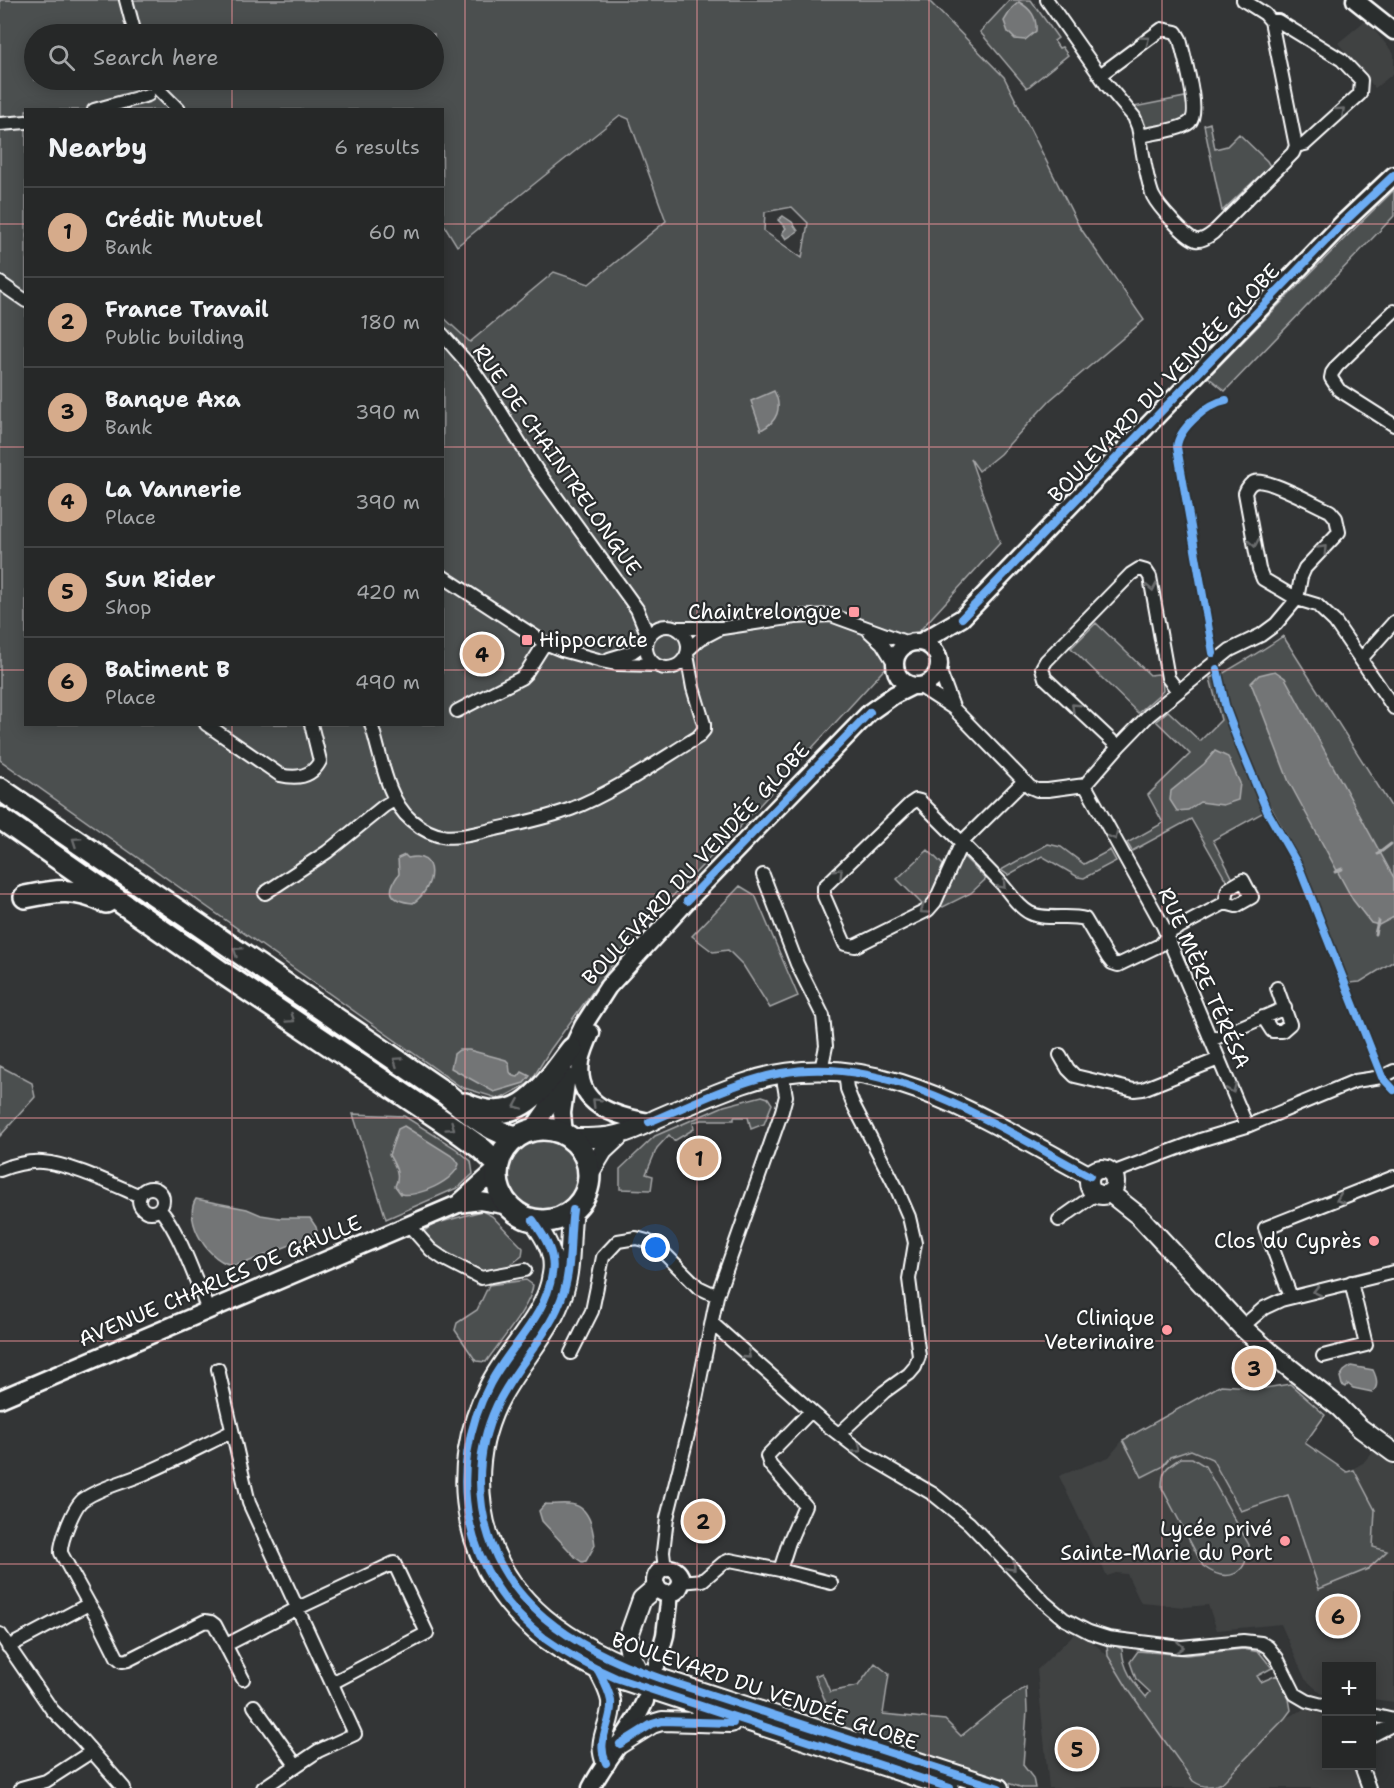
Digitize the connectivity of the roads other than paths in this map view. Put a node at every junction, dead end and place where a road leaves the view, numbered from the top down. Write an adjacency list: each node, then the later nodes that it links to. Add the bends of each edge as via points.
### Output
1 (126, 0): 6 (street)
2 (1047, 0): 8 (street)
3 (1243, 0): 5 (street)
4 (1355, 0): 7 (main road)
5 (1271, 21): 16 (street); 16 (street, one-way to 5, via 1305,144 1360,94 1360,80 1342,60 1278,21)
6 (132, 24)
7 (1394, 31)
8 (1100, 75): 15 (street, via 1134,117); 15 (street, one-way to 15, via 1162,29 1176,32 1195,111 1193,118 1181,126)
9 (159, 90): 12 (street)
10 (148, 95): 11 (street)
11 (101, 108)
12 (177, 108)
13 (24, 122): 14 (street)
14 (0, 123)
15 (1140, 136): 16 (street, via 1153,196 1196,240 1213,233)
16 (1296, 146)
17 (1394, 175): 26 (main road, BOULEVARD DU VENDÉE GLOBE, via 1342,224)
18 (0, 283): 19 (street)
19 (24, 300)
20 (1394, 311): 22 (street, via 1337,366 1331,378 1339,390)
21 (444, 336): 25 (street, RUE DE CHAINTRELONGUE, via 471,367 536,469)
22 (1394, 425)
23 (444, 577): 32 (street)
24 (1298, 599): 24 (street, one-way to 24, via 1305,568 1339,532 1336,518 1330,511 1266,482 1254,482 1245,493 1259,569 1263,579); 35 (street, via 1320,607); 43 (street, via 1276,624 1230,650)
25 (637, 609): 29 (street, RUE DE CHAINTRELONGUE); 31 (street, RUE DE CHAINTRELONGUE)
26 (962, 618): 33 (main road, BOULEVARD DU VENDÉE GLOBE); 37 (main road, BOULEVARD DU VENDÉE GLOBE)
27 (1394, 622): 35 (street)
28 (861, 625): 30 (street, via 831,615 817,615); 33 (street); 39 (street, via 882,643)
29 (671, 627): 30 (street); 31 (street, via 659,627); 34 (street, via 683,633)
30 (723, 628): 34 (street, via 700,639)
31 (647, 639): 36 (street, via 624,655); 38 (street, via 647,655)
32 (545, 643): 36 (street); 46 (street, via 526,674)
33 (915, 643): 37 (main road, via 932,647); 39 (main road, via 898,651)
34 (688, 652): 40 (street, via 678,666); 42 (street)
35 (1361, 659): 45 (street)
36 (602, 661): 38 (street)
37 (939, 663): 41 (main road, via 932,681); 44 (street)
38 (655, 665): 40 (street)
39 (895, 667): 41 (main road, via 905,683); 47 (main road, BOULEVARD DU VENDÉE GLOBE)
40 (670, 669): 42 (street)
41 (915, 686): 44 (street); 47 (main road, BOULEVARD DU VENDÉE GLOBE)
42 (693, 687): 55 (street, via 704,724 702,733 574,808 445,838 430,834 409,819)
43 (1178, 691): 51 (street); 51 (street, one-way to 43, via 1044,678 1042,668 1139,569 1150,577 1168,678)
44 (953, 708): 52 (street)
45 (1394, 708)
46 (457, 711)
47 (870, 712): 64 (main road, BOULEVARD DU VENDÉE GLOBE)
48 (209, 726): 49 (street, via 280,775 291,777 307,775 320,760)
49 (311, 726)
50 (372, 726): 55 (street)
51 (1119, 746): 53 (street)
52 (1024, 781): 53 (street, via 1037,789); 57 (street)
53 (1085, 785): 62 (street, RUE MÈRE TÉRÉSA, one-way to 62)
54 (0, 789): 76 (highway, one-way to 54)
55 (394, 800): 59 (street)
56 (0, 818): 63 (highway)
57 (962, 842): 57 (street, one-way to 57, via 928,910 855,946 845,944 824,896 824,887 910,804 920,801); 62 (street, one-way to 62, via 1029,913 1086,919 1112,963 1124,964)
58 (763, 875): 72 (street, via 797,964 823,1016 826,1046)
59 (266, 893)
60 (26, 897): 63 (highway, via 55,891 86,894)
61 (1225, 903): 62 (street, via 1172,932)
62 (1168, 938): 68 (street, RUE MÈRE TÉRÉSA)
63 (224, 974): 82 (highway, one-way to 82, via 453,1128)
64 (608, 987): 69 (main road, BOULEVARD DU VENDÉE GLOBE, via 589,1014); 77 (main road, one-way to 64, via 619,1117 601,1108 592,1101 582,1080 583,1053)
65 (1277, 988): 66 (street)
66 (1285, 1008): 67 (street); 67 (street, via 1290,1024 1282,1031 1272,1031)
67 (1263, 1017): 68 (street)
68 (1211, 1040): 71 (street, RUE MÈRE TÉRÉSA)
69 (571, 1053): 76 (highway, one-way to 76, via 538,1094 508,1110 477,1109); 79 (main road, BOULEVARD DU VENDÉE GLOBE, via 546,1110); 81 (main road, BOULEVARD DU VENDÉE GLOBE, via 562,1113)
70 (1060, 1055): 71 (street, via 1075,1076 1134,1090)
71 (1219, 1059): 78 (street, RUE MÈRE TÉRÉSA, one-way to 78)
72 (821, 1070): 73 (main road); 75 (main road)
73 (845, 1070): 87 (main road, via 905,1084 948,1101); 111 (street, via 852,1104 909,1217 915,1243 909,1280 919,1356 909,1374)
74 (1394, 1071): 78 (street, via 1343,1085)
75 (782, 1073): 77 (main road, via 738,1085); 99 (street, via 786,1096 782,1111)
76 (446, 1094): 79 (highway, via 491,1128 504,1134)
77 (649, 1122): 80 (main road)
78 (1247, 1126): 84 (street)
79 (524, 1134): 81 (highway, via 548,1129); 82 (highway, via 505,1149)
80 (620, 1135): 81 (main road); 85 (main road, via 603,1151)
81 (567, 1136): 85 (highway, via 584,1154)
82 (498, 1167): 89 (main road); 90 (highway, via 499,1189)
83 (0, 1170): 88 (street, via 21,1163 59,1164)
84 (1112, 1173): 87 (main road, via 1102,1168 1095,1170)
85 (589, 1174): 92 (highway, via 585,1194)
86 (1394, 1177): 100 (street, one-way to 100, via 1264,1228)
87 (1098, 1187): 94 (street, via 1090,1198); 103 (main road, via 1139,1216)
88 (140, 1196): 91 (street, via 144,1210); 91 (street, via 148,1189 159,1192 163,1202)
89 (458, 1204): 90 (main road, via 480,1201); 95 (main road, AVENUE CHARLES DE GAULLE)
90 (510, 1206): 93 (highway)
91 (159, 1209): 101 (street, via 175,1232)
92 (573, 1210): 93 (highway, via 554,1220); 124 (main road, BOULEVARD DU VENDÉE GLOBE, via 564,1291 551,1322 497,1406 485,1440 480,1479 488,1534 512,1584 553,1626)
93 (533, 1220): 124 (main road, BOULEVARD DU VENDÉE GLOBE, via 553,1261 550,1283 536,1315 491,1382 474,1418 466,1459 466,1500 480,1557 513,1609 544,1638)
94 (1059, 1220)
95 (408, 1224): 96 (street, via 431,1250 481,1278); 101 (main road, AVENUE CHARLES DE GAULLE)
96 (525, 1270)
97 (1394, 1272): 98 (street)
98 (1351, 1282): 100 (street, one-way to 100); 105 (street, via 1366,1345)
99 (717, 1296): 102 (street); 104 (street, via 698,1287 652,1244 636,1238 618,1241 603,1257 592,1311)
100 (1291, 1297): 103 (street, via 1264,1308)
101 (208, 1310): 107 (main road, AVENUE CHARLES DE GAULLE)
102 (713, 1324): 109 (street, one-way to 109); 114 (street, via 667,1518)
103 (1242, 1327): 108 (main road)
104 (571, 1353)
105 (1323, 1356)
106 (218, 1369): 110 (street)
107 (0, 1399)
108 (1339, 1407): 112 (main road); 113 (main road)
109 (811, 1411): 111 (street); 115 (street, via 767,1456 770,1465 805,1505)
110 (231, 1432): 118 (street, via 82,1500 60,1545); 119 (street, via 249,1503)
111 (838, 1434): 130 (street, one-way to 130, via 933,1494 969,1523 1044,1602 1075,1626 1108,1638 1181,1647 1260,1643 1277,1658 1295,1694)
112 (1394, 1441)
113 (1394, 1453)
114 (665, 1569): 117 (main road, via 656,1576)
115 (780, 1570): 116 (street); 117 (street, via 730,1560 703,1580)
116 (831, 1583)
117 (669, 1588): 121 (main road, via 642,1599); 125 (main road, via 665,1635)
118 (89, 1604): 122 (street, via 122,1661 205,1622 215,1625); 123 (street)
119 (298, 1608): 122 (street); 128 (street); 128 (street, via 394,1563 427,1633)
120 (0, 1634): 123 (street)
121 (627, 1641): 124 (main road); 126 (main road)
122 (226, 1646): 127 (street)
123 (8, 1647): 137 (street, via 52,1710)
124 (599, 1662): 126 (main road, BOULEVARD DU VENDÉE GLOBE); 133 (main road, BOULEVARD DU VENDÉE GLOBE, via 634,1685); 138 (main road, via 611,1703 601,1742)
125 (657, 1664)
126 (638, 1671): 146 (main road, BOULEVARD DU VENDÉE GLOBE)
127 (243, 1679)
128 (332, 1683): 139 (street, via 355,1734 318,1750)
129 (645, 1701): 136 (main road)
130 (1322, 1705)
131 (254, 1706): 139 (street)
132 (1376, 1718): 134 (street)
133 (748, 1722): 136 (main road, via 662,1721); 145 (main road, BOULEVARD DU VENDÉE GLOBE)
134 (1394, 1722): 135 (street)
135 (1376, 1733)
136 (620, 1744): 138 (main road)
137 (91, 1752): 141 (street, via 46,1781); 142 (street)
138 (606, 1763): 144 (main road)
139 (296, 1765): 143 (street)
140 (1362, 1770): 147 (street)
141 (21, 1788)
142 (124, 1788)
143 (263, 1788)
144 (591, 1788)
145 (950, 1788)
146 (999, 1788)
147 (1369, 1788)

